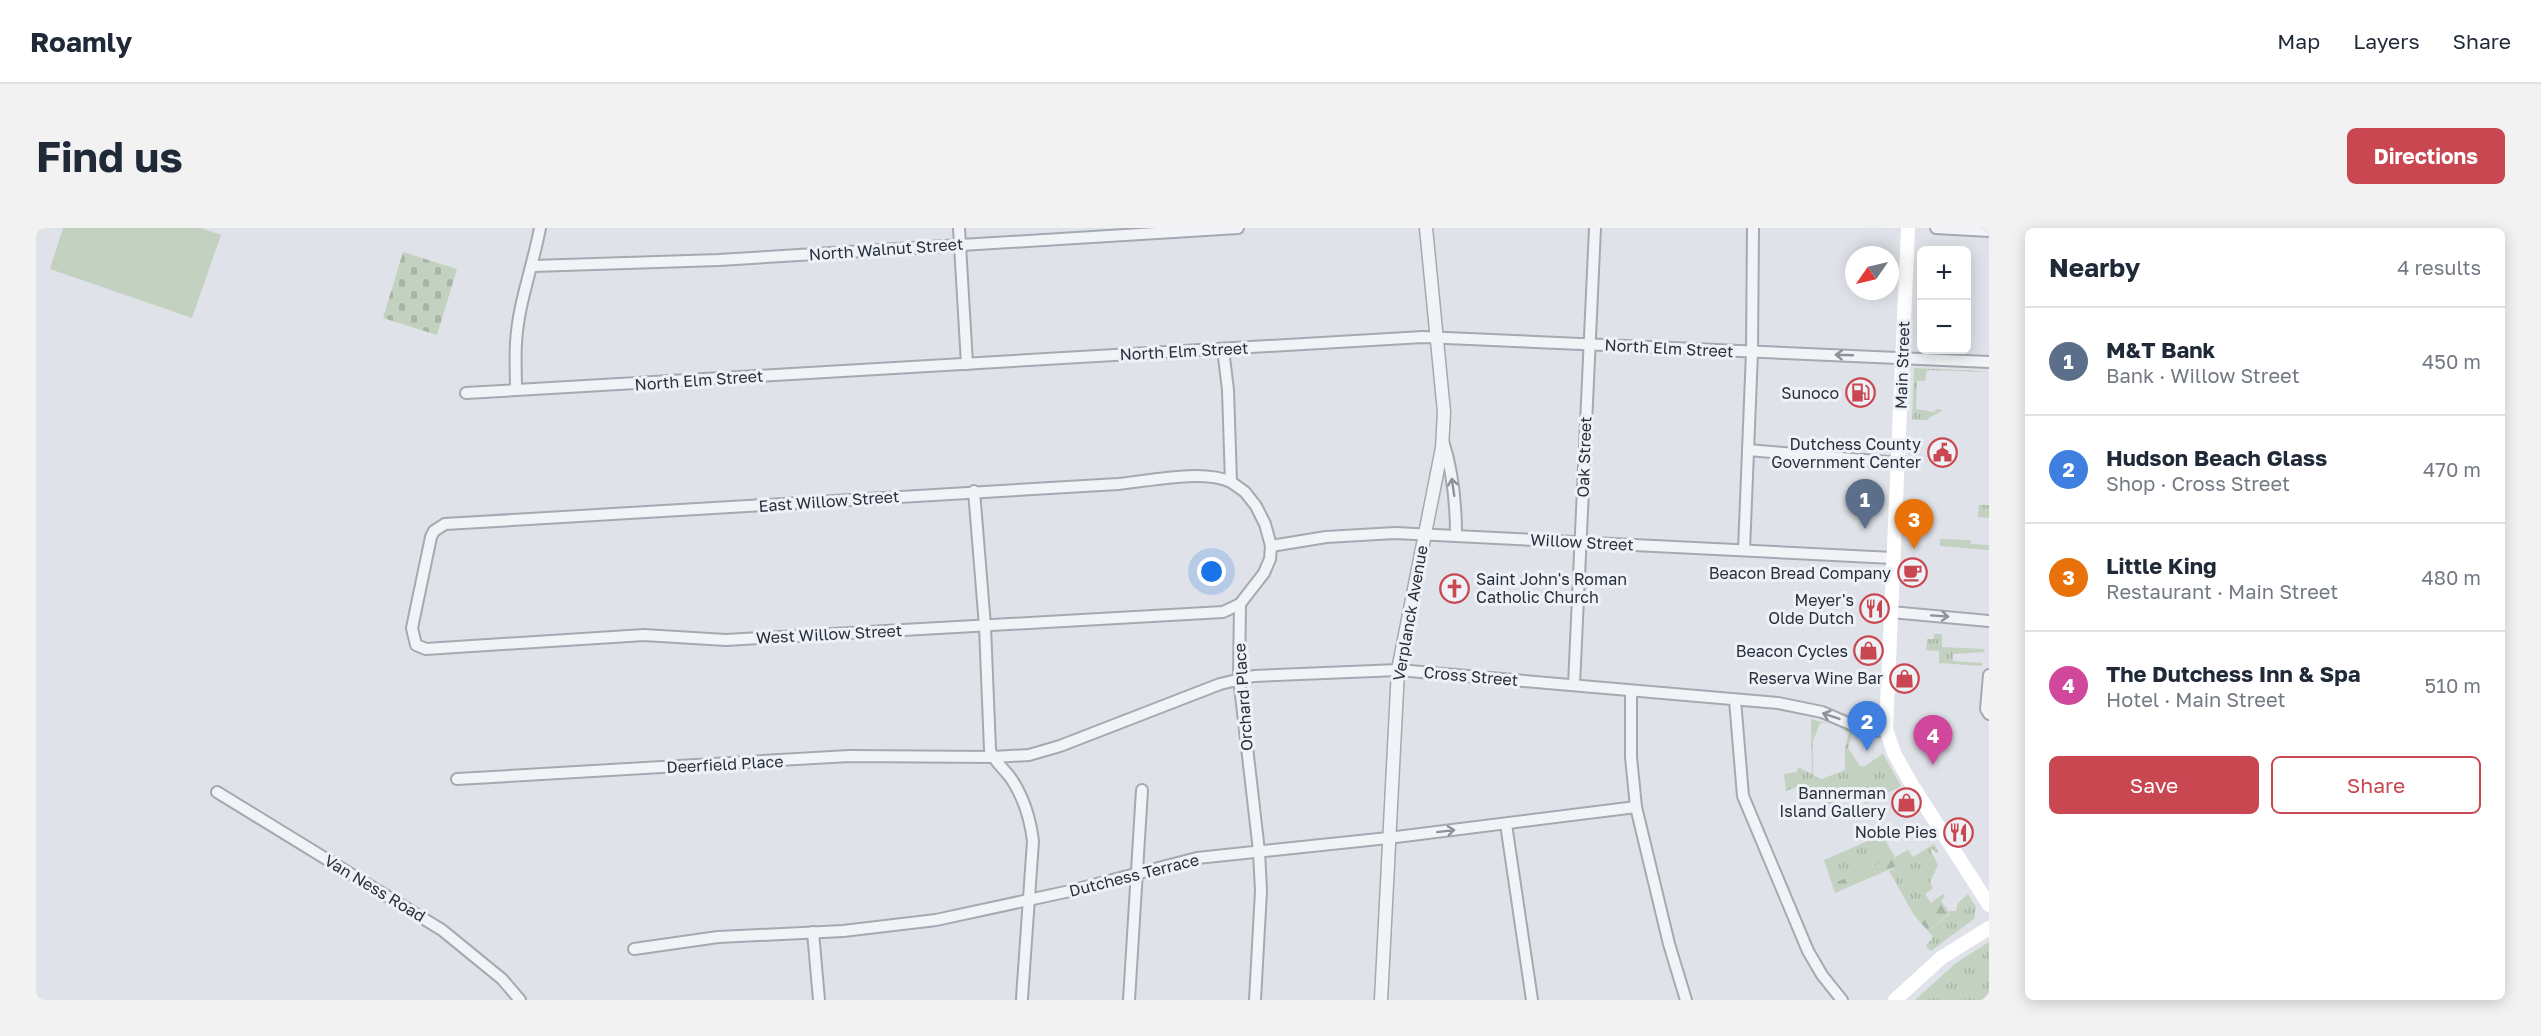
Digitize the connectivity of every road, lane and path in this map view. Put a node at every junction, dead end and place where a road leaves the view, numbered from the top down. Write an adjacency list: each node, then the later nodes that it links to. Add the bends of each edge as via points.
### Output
1 (540, 228): 11 (street)
2 (959, 228): 10 (street)
3 (1238, 228): 10 (street, North Walnut Street)
4 (1426, 228): 12 (street, Verplanck Avenue)
5 (1596, 228): 13 (street, Oak Street)
6 (1752, 228): 15 (street)
7 (1908, 228): 16 (main road, Main Street)
8 (1936, 228): 9 (street)
9 (1989, 231)
10 (960, 245): 11 (street, North Walnut Street, via 719,260); 18 (street)
11 (533, 266): 19 (street, via 516,342)
12 (1437, 337): 13 (street, North Elm Street); 14 (street, North Elm Street); 21 (street, Verplanck Avenue)
13 (1589, 345): 15 (street, North Elm Street); 28 (street, Oak Street)
14 (1223, 349): 18 (street, North Elm Street); 24 (street)
15 (1752, 352): 16 (street, North Elm Street, one-way to 15); 22 (street)
16 (1902, 358): 17 (street, North Elm Street); 23 (main road, Main Street)
17 (1989, 362)
18 (967, 364): 19 (street, North Elm Street)
19 (516, 390): 20 (street, North Elm Street)
20 (466, 393)
21 (1443, 439): 26 (street, Verplanck Avenue); 27 (street, one-way to 21, via 1454,497)
22 (1748, 450): 23 (street); 30 (street)
23 (1898, 463): 31 (main road, Main Street)
24 (1231, 482): 25 (street, East Willow Street, via 1202,476); 29 (street, via 1256,507)
25 (974, 491): 35 (street); 36 (street, East Willow Street, via 445,524 431,537 412,628)
26 (1424, 535): 27 (street, Willow Street); 29 (street, Willow Street, via 1326,537); 37 (street, Verplanck Avenue)
27 (1456, 535): 28 (street, Willow Street)
28 (1580, 542): 30 (street, Willow Street); 40 (street, Oak Street)
29 (1271, 546): 32 (street, via 1264,573)
30 (1744, 550): 31 (street, Willow Street)
31 (1893, 558): 33 (main road, Main Street)
32 (1240, 604): 35 (street, West Willow Street, via 1223,612); 39 (street, Orchard Place)
33 (1891, 612): 34 (street, one-way to 34); 44 (main road, Main Street)
34 (1989, 621)
35 (985, 626): 36 (street, West Willow Street, via 726,640 644,635 446,649); 45 (street)
36 (416, 645)
37 (1398, 670): 39 (street, Cross Street); 40 (street, Cross Street); 51 (street, Verplanck Avenue)
38 (1989, 675): 43 (street)
39 (1239, 678): 45 (street, Cross Street, via 1060,746 1029,755); 52 (street, Orchard Place)
40 (1574, 686): 41 (street, Cross Street)
41 (1631, 691): 42 (street, Cross Street); 49 (street)
42 (1735, 700): 44 (street, Cross Street, one-way to 42, via 1869,732 1822,712 1779,703); 68 (street, via 1743,796 1808,951)
43 (1989, 714)
44 (1886, 729): 54 (main road, Main Street, via 1912,785)
45 (993, 757): 46 (street, Deerfield Place, via 849,756); 55 (street, via 1020,792 1030,817 1034,841)
46 (457, 779)
47 (1142, 790): 53 (street)
48 (217, 792): 61 (street, Van Ness Road, via 442,930 502,979)
49 (1636, 807): 50 (street, Dutchess Terrace); 67 (street)
50 (1506, 824): 51 (street, Dutchess Terrace, one-way to 50); 66 (street)
51 (1388, 838): 52 (street, Dutchess Terrace); 65 (street, Verplanck Avenue)
52 (1259, 851): 53 (street, Dutchess Terrace, via 1197,858); 64 (street, Orchard Place, via 1261,891)
53 (1138, 872): 55 (street, Dutchess Terrace); 63 (street)
54 (1985, 888): 56 (main road, Main Street)
55 (1030, 900): 58 (street, Dutchess Terrace, via 936,920); 60 (street)
56 (1989, 905)
57 (1989, 928): 69 (main road, via 1941,958)
58 (813, 932): 59 (street, Dutchess Terrace, via 718,937); 62 (street)
59 (634, 948)
60 (1022, 998)
61 (520, 1000)
62 (819, 1000)
63 (1129, 1000)
64 (1255, 1000)
65 (1381, 1000)
66 (1532, 1000)
67 (1686, 1000)
68 (1842, 1000)
69 (1895, 1000)

